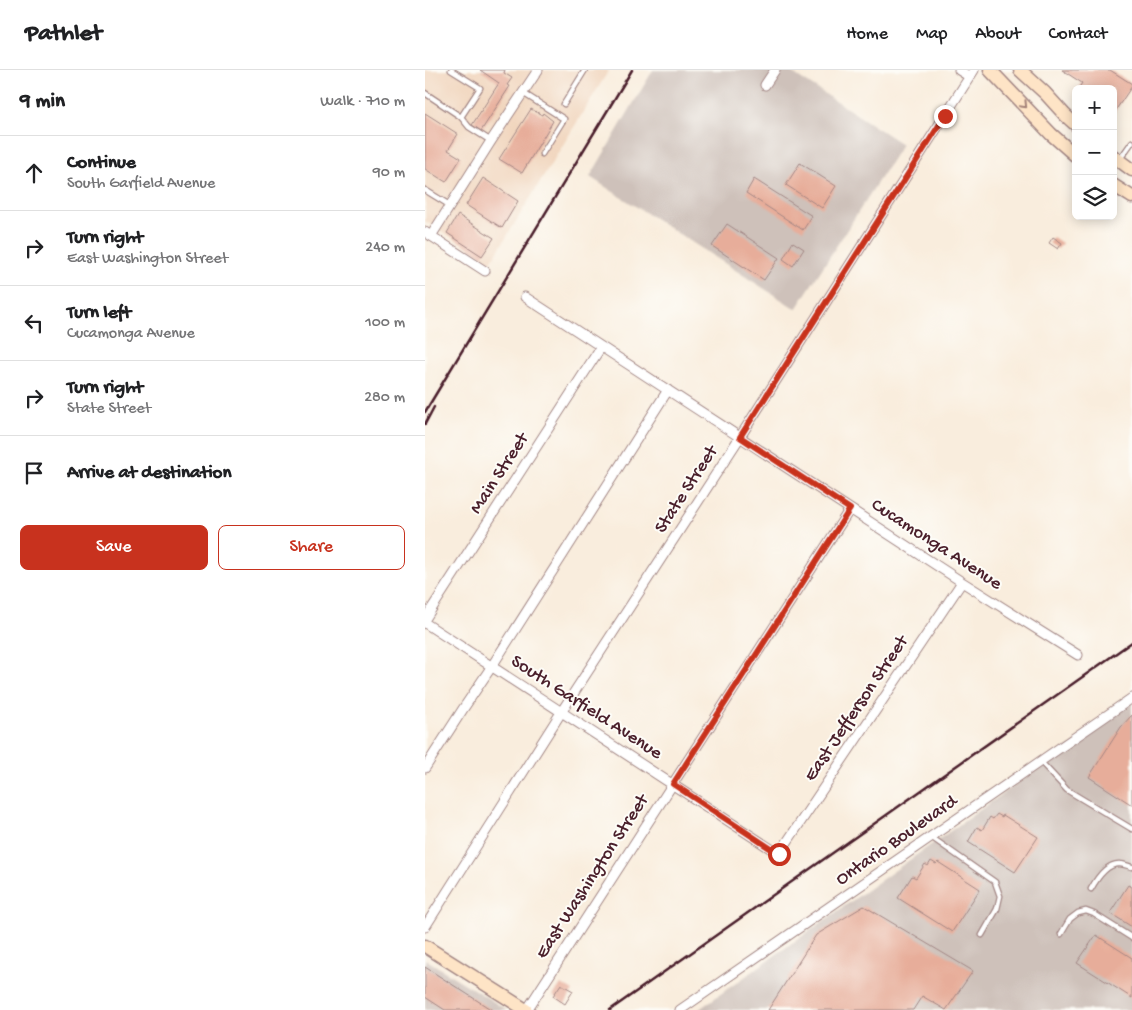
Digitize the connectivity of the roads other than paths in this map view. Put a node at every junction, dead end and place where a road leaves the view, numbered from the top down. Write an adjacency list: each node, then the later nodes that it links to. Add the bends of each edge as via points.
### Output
1 (451, 70): 13 (lane, via 479,88)
2 (539, 70): 11 (street)
3 (585, 70): 12 (lane)
4 (775, 70): 9 (street)
5 (959, 70): 8 (street)
6 (990, 70): 17 (main road, one-way to 17)
7 (1020, 70): 14 (main road)
8 (972, 74): 31 (street, State Street)
9 (765, 85)
10 (425, 93): 13 (lane)
11 (523, 93): 15 (street); 18 (lane, via 563,119)
12 (564, 104)
13 (461, 117): 15 (lane, via 469,127)
14 (1072, 121)
15 (491, 141): 25 (street)
16 (1132, 142): 19 (lane)
17 (1072, 152)
18 (542, 154)
19 (1117, 157)
20 (1117, 159): 21 (main road)
21 (1132, 170)
22 (1117, 188): 24 (main road)
23 (425, 190): 25 (lane)
24 (1132, 197)
25 (451, 206): 26 (street)
26 (428, 234): 27 (street)
27 (485, 271)
28 (525, 297): 29 (street, Cucamonga Avenue)
29 (601, 347): 30 (street, Cucamonga Avenue); 34 (street, Main Street)
30 (668, 390): 31 (street, Cucamonga Avenue); 37 (street)
31 (740, 437): 32 (street, Cucamonga Avenue); 39 (street, State Street)
32 (850, 509): 33 (street, Cucamonga Avenue); 42 (street, East Washington Street)
33 (962, 582): 36 (street, Cucamonga Avenue); 45 (street, East Jefferson Street)
34 (425, 619)
35 (425, 623): 37 (street, South Garfield Avenue)
36 (1078, 655)
37 (492, 666): 39 (street, South Garfield Avenue); 41 (street)
38 (1132, 698): 40 (street, Ontario Boulevard)
39 (562, 711): 42 (street, South Garfield Avenue); 48 (street, State Street)
40 (1040, 761): 43 (lane, via 1067,790); 44 (street, Ontario Boulevard)
41 (425, 768)
42 (673, 784): 45 (street, South Garfield Avenue); 53 (street, East Washington Street)
43 (1132, 829)
44 (931, 837): 50 (lane, via 995,882 1001,896); 54 (street, Ontario Boulevard)
45 (779, 854)
46 (1132, 867): 47 (lane, via 1111,866 1098,876)
47 (1091, 888)
48 (425, 926)
49 (1061, 934): 51 (lane, via 1070,919 1086,911)
50 (982, 936)
51 (1132, 938)
52 (425, 946): 53 (main road)
53 (526, 1010)
54 (680, 1010)

